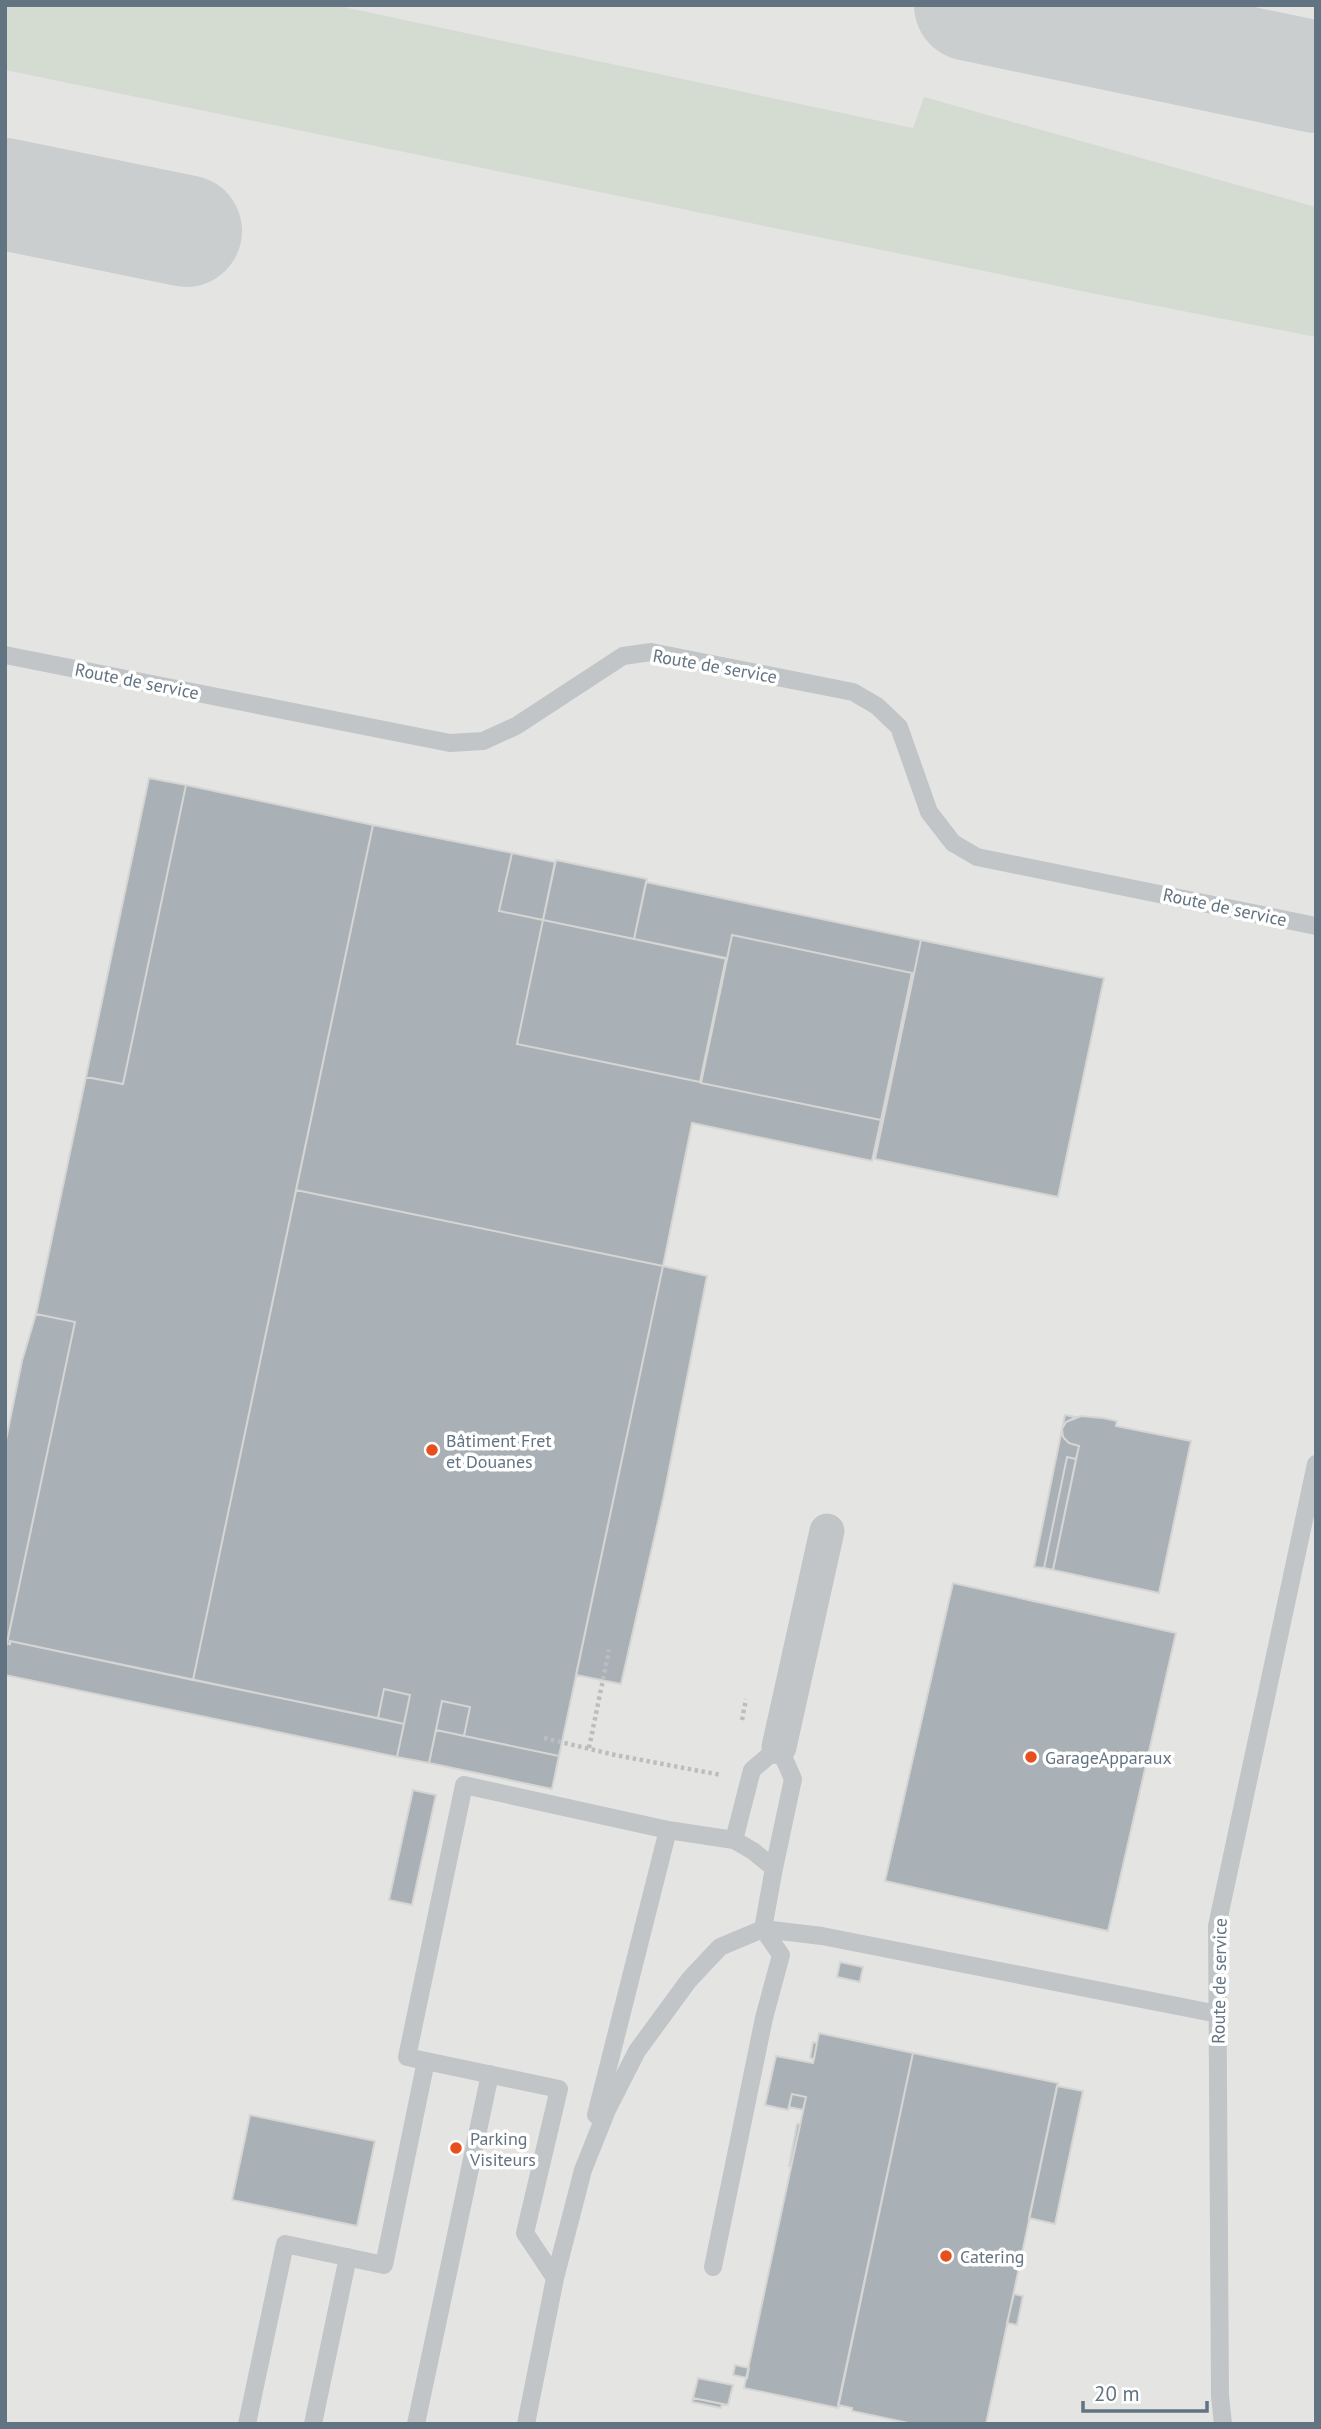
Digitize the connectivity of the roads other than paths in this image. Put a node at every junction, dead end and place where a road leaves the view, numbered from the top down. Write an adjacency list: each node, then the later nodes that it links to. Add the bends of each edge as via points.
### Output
1 (5, 654): 2 (lane, Route de service, via 450,743 483,741 623,656 651,652 839,689 877,706 899,727 929,812 953,843 977,857)
2 (1316, 926)
3 (1316, 1464): 10 (lane, Route de service, via 1217,1926)
4 (827, 1531): 5 (street)
5 (779, 1747): 7 (lane, via 752,1770); 8 (lane, via 793,1779)
6 (668, 1830): 7 (lane); 11 (lane, via 464,1785 407,2057); 13 (lane)
7 (734, 1840): 8 (lane)
8 (774, 1868): 9 (lane)
9 (763, 1929): 10 (lane, via 822,1936); 13 (lane, via 720,1947 689,1980 637,2051); 15 (lane, via 781,1955)
10 (1218, 2014): 21 (lane, Route de service)
11 (426, 2061): 12 (lane); 14 (lane, via 384,2265)
12 (490, 2074): 16 (lane, via 559,2089 525,2233); 19 (lane)
13 (583, 2170): 16 (lane)
14 (348, 2257): 17 (lane, via 285,2244); 18 (lane)
15 (713, 2267)
16 (555, 2278): 20 (lane)
17 (247, 2424)
18 (313, 2424)
19 (416, 2424)
20 (526, 2424)
21 (1223, 2424)

